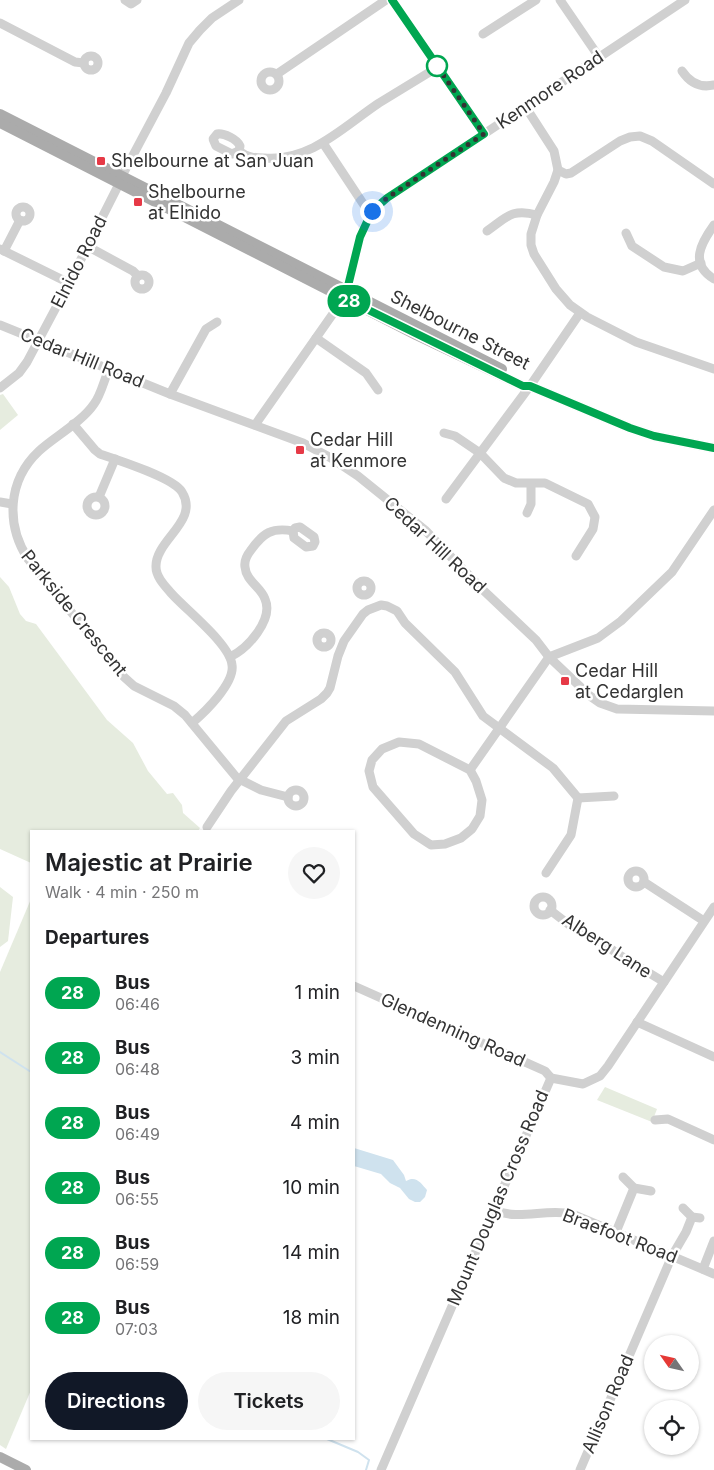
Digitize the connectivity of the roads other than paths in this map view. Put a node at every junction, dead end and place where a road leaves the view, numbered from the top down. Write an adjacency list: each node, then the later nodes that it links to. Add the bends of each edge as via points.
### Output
1 (125, 0): 2 (street, via 130,4)
2 (137, 0)
3 (239, 0): 24 (street, Elnido Road, via 212,18 189,43)
4 (386, 0): 15 (street)
5 (392, 0): 13 (street)
6 (536, 0): 10 (street)
7 (560, 0): 11 (street)
8 (685, 0): 11 (street, Kenmore Road)
9 (0, 24): 12 (street)
10 (483, 34)
11 (599, 57): 17 (street, Kenmore Road)
12 (84, 63)
13 (438, 67): 20 (street); 21 (street)
14 (682, 72): 16 (street, via 701,86)
15 (276, 74)
16 (714, 85)
17 (525, 106): 20 (street, Kenmore Road); 23 (street, via 554,151)
18 (0, 114): 24 (main road, Shelbourne Street)
19 (0, 123): 24 (main road, Shelbourne Street)
20 (484, 134): 26 (street, Kenmore Road)
21 (323, 143): 22 (street, via 285,158 249,157); 26 (street, via 364,206)
22 (239, 151)
23 (558, 170): 25 (street, via 571,173 620,141 640,136); 27 (street)
24 (120, 180): 32 (street, Elnido Road); 38 (main road, Shelbourne Street)
25 (714, 184)
26 (372, 211): 38 (street, Kenmore Road, via 360,237)
27 (537, 214): 30 (street, via 514,212); 39 (street, via 531,234 534,254 556,289)
28 (20, 220): 33 (street)
29 (714, 225): 34 (street, via 700,247)
30 (487, 231)
31 (626, 233): 34 (street, via 632,246 664,267 683,271)
32 (87, 246): 35 (street); 37 (street, Elnido Road)
33 (2, 250): 37 (street)
34 (701, 264): 36 (street)
35 (138, 276)
36 (714, 279)
37 (69, 283): 43 (street, Elnido Road)
38 (346, 294): 42 (street, Kenmore Road); 46 (main road, Shelbourne Street, via 525,380)
39 (580, 313): 45 (street, via 636,342); 46 (street)
40 (217, 322): 49 (street, via 206,329)
41 (0, 325): 43 (street, Cedar Hill Road)
42 (316, 338): 48 (street, via 366,373); 51 (street, Kenmore Road)
43 (38, 340): 44 (street, Cedar Hill Road); 47 (street, Elnido Road, via 27,362)
44 (109, 369): 49 (street, Cedar Hill Road); 50 (street, Parkside Crescent, via 94,404)
45 (714, 370)
46 (530, 386): 53 (main road, Shelbourne Street, via 630,428); 54 (street)
47 (0, 388)
48 (378, 390)
49 (170, 394): 51 (street, Cedar Hill Road)
50 (73, 424): 55 (street, via 95,450); 60 (street, Parkside Crescent, via 38,452 27,466 19,479)
51 (255, 424): 70 (street, Cedar Hill Road, via 302,443 358,476 425,530 536,640)
52 (444, 432): 54 (street)
53 (714, 448)
54 (480, 454): 56 (street, via 504,478); 58 (street)
55 (115, 459): 57 (street); 69 (street, via 170,481 182,492 186,500 184,518 163,547 156,569 164,584 223,645)
56 (531, 484): 62 (street, via 531,504); 64 (street, via 546,484 588,504 595,517 593,529)
57 (99, 497)
58 (446, 499)
59 (0, 502): 60 (street)
60 (12, 504): 72 (street, Parkside Crescent, via 14,527 28,559 124,677 134,686 174,706)
61 (714, 510): 70 (street, via 672,572 621,621 598,638)
62 (527, 513)
63 (293, 532): 69 (street, via 277,530 263,535 248,554 246,574 265,599 266,616 244,649)
64 (576, 556)
65 (368, 595): 66 (street)
66 (375, 608): 68 (street, via 363,614); 73 (street, via 381,605 397,611 455,672 483,716)
67 (330, 644): 68 (street)
68 (341, 648): 75 (street, via 327,693 286,721)
69 (230, 657): 72 (street, via 230,678 207,711)
70 (549, 657): 71 (street, Cedar Hill Road, via 590,696 609,707); 73 (street)
71 (714, 711)
72 (192, 723): 75 (street, Parkside Crescent, via 237,778)
73 (499, 729): 74 (street); 78 (street, via 553,768)
74 (470, 770): 74 (street, via 419,744 398,742 382,749 372,760 369,771 373,787 414,834 431,845 461,838 480,816 482,800)
75 (242, 779): 77 (street, Parkside Crescent, via 261,790); 79 (street)
76 (614, 796): 78 (street)
77 (288, 797)
78 (578, 798): 80 (street, via 571,835)
79 (207, 827)
80 (546, 873)
81 (644, 882): 84 (street)
82 (714, 907): 84 (street, Mount Douglas Cross Road)
83 (550, 910): 85 (street, Alberg Lane)
84 (704, 921): 85 (street, Mount Douglas Cross Road)
85 (664, 982): 87 (street, Mount Douglas Cross Road)
86 (355, 986): 89 (street, Glendenning Road, via 545,1071)
87 (637, 1022): 88 (street); 89 (street, Mount Douglas Cross Road, via 600,1076 584,1084)
88 (714, 1057)
89 (551, 1078): 96 (street, Mount Douglas Cross Road)
90 (655, 1120): 91 (street, via 668,1119)
91 (714, 1140)
92 (623, 1177): 93 (street)
93 (634, 1188): 94 (street); 97 (street)
94 (651, 1191)
95 (683, 1208): 99 (street, Allison Road, via 696,1218)
96 (494, 1210): 97 (street, Braefoot Road, via 516,1215 565,1212); 104 (street, Mount Douglas Cross Road)
97 (616, 1232): 99 (street, Braefoot Road)
98 (714, 1241): 100 (street)
99 (672, 1256): 100 (street, Braefoot Road); 105 (street, Allison Road)
100 (703, 1269): 101 (street, Braefoot Road)
101 (714, 1274)
102 (0, 1457): 103 (main road)
103 (26, 1470)
104 (381, 1470)
105 (580, 1470)

